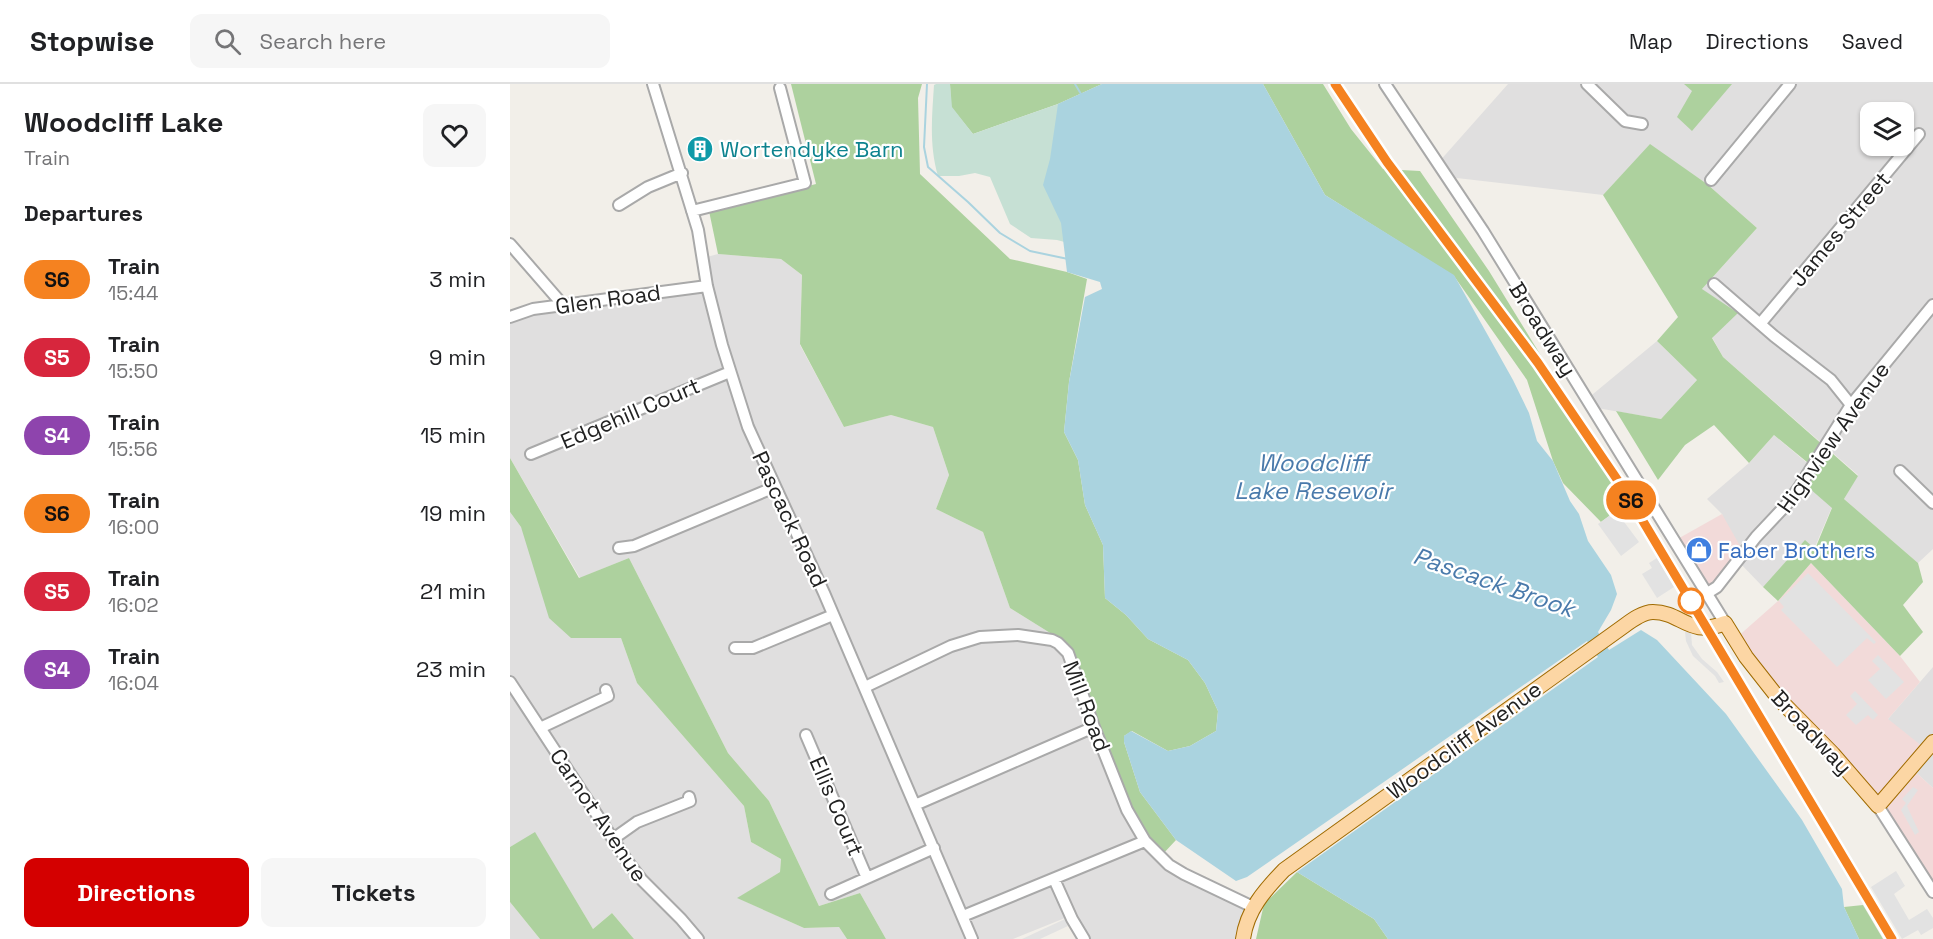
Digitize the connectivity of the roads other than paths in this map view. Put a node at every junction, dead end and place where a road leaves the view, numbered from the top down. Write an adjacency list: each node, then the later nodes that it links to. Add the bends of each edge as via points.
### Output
1 (653, 84): 8 (street, Pascack Road)
2 (1384, 84): 26 (street, Broadway, via 1483,231)
3 (1587, 84): 6 (street, via 1625,121)
4 (1790, 84): 9 (street)
5 (780, 88): 11 (street, via 805,183)
6 (1641, 124)
7 (1919, 134): 18 (street, James Street)
8 (682, 173): 10 (street); 11 (street, Pascack Road)
9 (1711, 180)
10 (619, 205)
11 (692, 211): 14 (street, Pascack Road)
12 (510, 244): 15 (street)
13 (1714, 284): 18 (street)
14 (707, 286): 15 (street, Glen Road); 19 (street, Pascack Road)
15 (563, 305): 17 (street, Glen Road)
16 (1933, 305): 20 (street, Highview Avenue)
17 (510, 317)
18 (1760, 324): 20 (street, via 1831,380)
19 (730, 372): 21 (street, Edgehill Court); 23 (street, Pascack Road, via 748,427)
20 (1851, 405): 26 (street, Highview Avenue, via 1787,504 1717,587)
21 (531, 454)
22 (1900, 471): 24 (street)
23 (775, 487): 25 (street, via 634,546); 27 (street, Pascack Road)
24 (1933, 503)
25 (619, 548)
26 (1706, 594): 28 (street, Broadway)
27 (833, 615): 29 (street, via 753,648); 31 (street, Pascack Road)
28 (1725, 623): 39 (main road, Broadway, via 1774,692); 47 (main road, Woodcliff Avenue, via 1700,628 1659,612 1634,619 1284,870)
29 (735, 648)
30 (510, 682): 34 (street, Carnot Avenue)
31 (865, 687): 33 (street, Mill Road, via 966,640 1000,634 1052,640 1068,653); 38 (street, Pascack Road)
32 (606, 690): 34 (street, via 608,696)
33 (1094, 727): 38 (street); 41 (street, Mill Road, via 1127,810)
34 (540, 728): 40 (street, Carnot Avenue)
35 (806, 735): 43 (street, Ellis Court)
36 (1933, 742): 39 (main road)
37 (689, 797): 40 (street, via 690,801 637,822)
38 (915, 805): 42 (street, Pascack Road)
39 (1878, 806): 45 (street, Broadway)
40 (613, 839): 49 (street, Carnot Avenue, via 642,880)
41 (1145, 840): 44 (street); 47 (street, Mill Road, via 1169,865)
42 (934, 848): 43 (street); 48 (street, Pascack Road)
43 (867, 878): 46 (street)
44 (1054, 879): 48 (street); 51 (street)
45 (1933, 892)
46 (831, 894)
47 (1253, 907): 52 (main road, Woodcliff Avenue)
48 (963, 916): 50 (street, Pascack Road)
49 (698, 939)
50 (972, 939)
51 (1084, 939)
52 (1243, 939)

